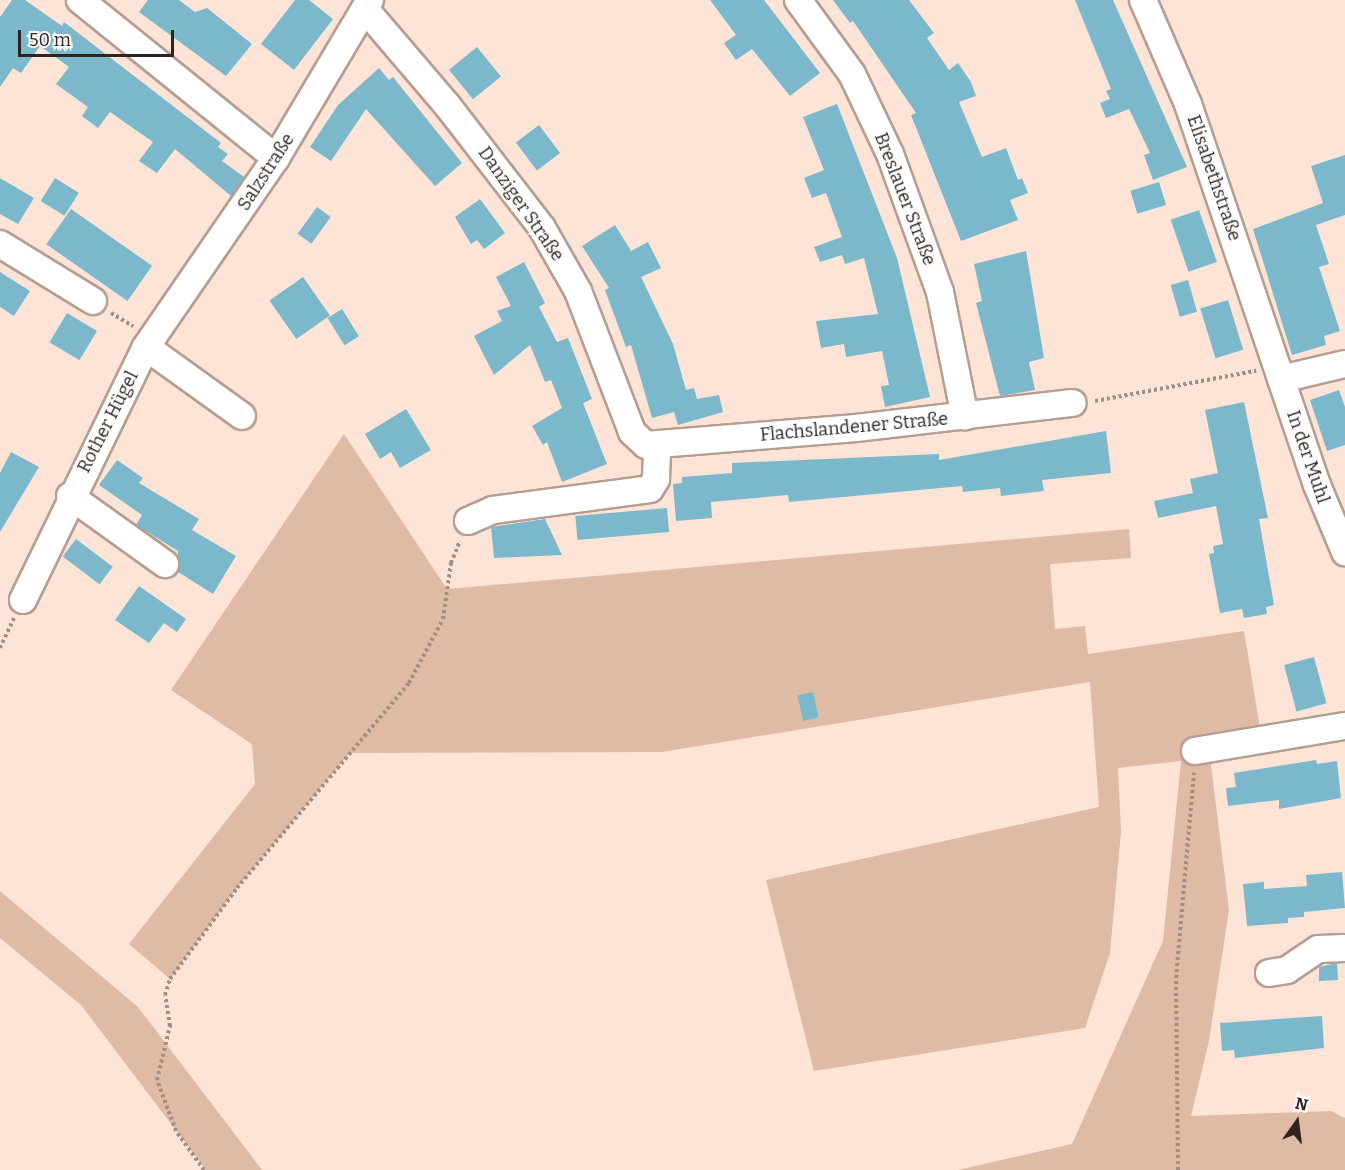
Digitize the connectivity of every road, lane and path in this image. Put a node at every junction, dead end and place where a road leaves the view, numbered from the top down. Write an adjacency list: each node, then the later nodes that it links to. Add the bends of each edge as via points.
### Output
1 (80, 0): 5 (street)
2 (798, 0): 13 (street, Breslauer Straße, via 852,74 890,154 940,292)
3 (1143, 0): 10 (street, Elisabethstraße, via 1188,104)
4 (367, 5): 5 (street, Salzstraße); 14 (street, Danziger Straße, via 542,228 578,291 632,432)
5 (276, 158): 8 (street, Salzstraße)
6 (0, 244): 7 (street)
7 (93, 301): 8 (path)
8 (149, 343): 12 (street, Rother Hügel); 15 (street, Rother Hügel)
9 (1345, 364): 10 (street)
10 (1278, 368): 11 (path, via 1164,391); 17 (street, In der Muhl, via 1317,485)
11 (1073, 403): 13 (street, Flachslandener Straße)
12 (242, 416)
13 (965, 417): 14 (street, Flachslandener Straße)
14 (657, 447): 16 (street, via 656,479 650,489 493,510)
15 (70, 496): 18 (street); 19 (street, Rother Hügel)
16 (468, 521): 25 (path, via 451,563 443,619 408,683 237,888 170,979 165,995 170,1026 157,1080 176,1131)
17 (1345, 552)
18 (165, 564)
19 (23, 600): 20 (path)
20 (0, 648)
21 (1345, 726): 22 (street)
22 (1195, 751): 26 (path, via 1176,978)
23 (1345, 948): 24 (street, via 1318,949 1287,970)
24 (1269, 973)
25 (204, 1170)
26 (1178, 1170)

